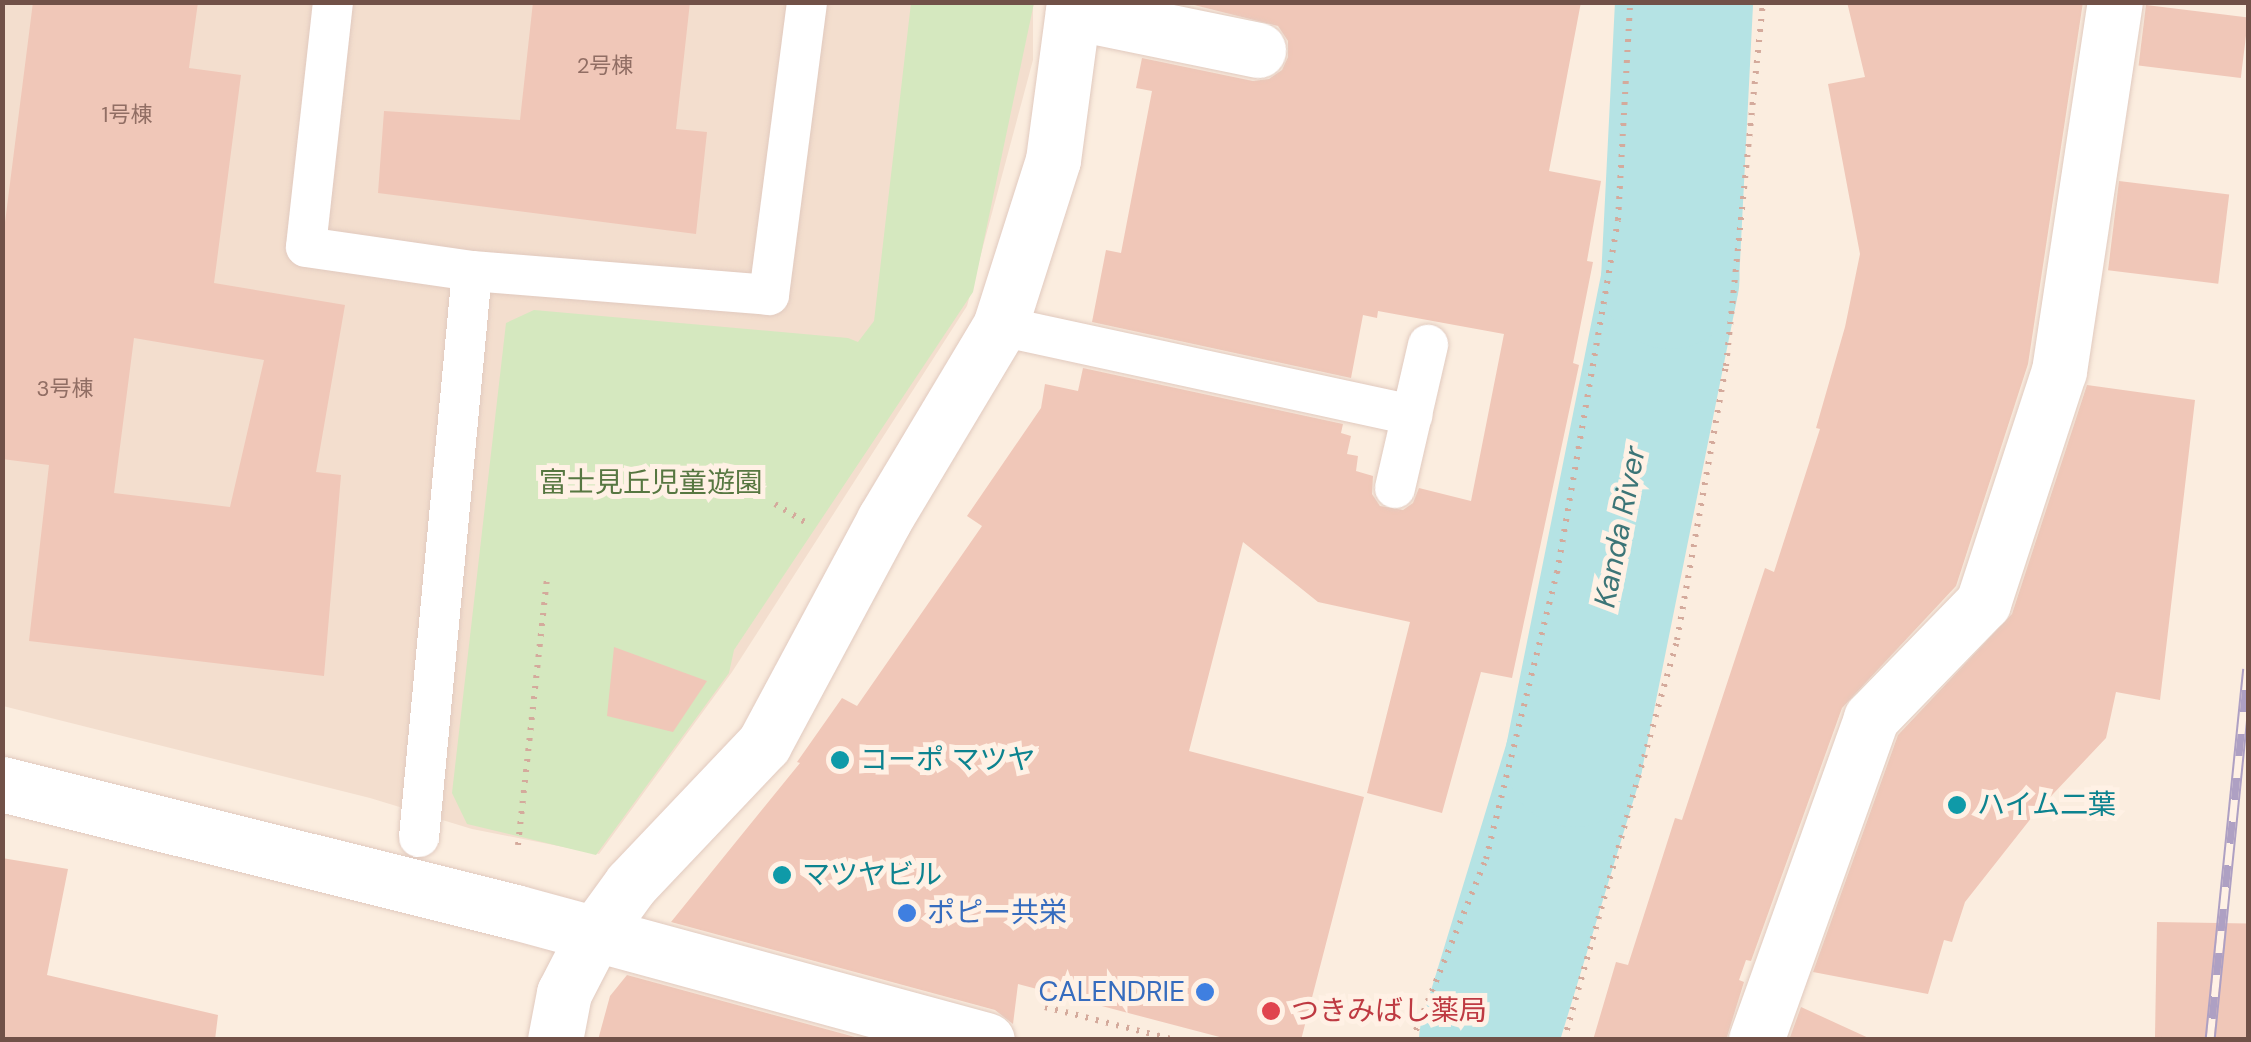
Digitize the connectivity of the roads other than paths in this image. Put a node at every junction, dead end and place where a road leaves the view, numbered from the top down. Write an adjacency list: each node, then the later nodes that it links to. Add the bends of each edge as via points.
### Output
1 (334, 2): 6 (lane, via 306,247)
2 (807, 2): 6 (lane, via 770,295)
3 (2115, 2): 16 (street, via 2059,370 1983,603 1871,718)
4 (1073, 7): 5 (street); 7 (street, via 1052,160)
5 (1258, 50)
6 (472, 271): 12 (lane)
7 (1000, 326): 9 (lane); 13 (street, via 884,520 764,744 631,884)
8 (1428, 345): 9 (lane)
9 (1412, 415): 10 (lane)
10 (1395, 488)
11 (2, 784): 13 (street)
12 (420, 838)
13 (594, 935): 14 (street, via 564,994); 15 (street)
14 (555, 1040)
15 (987, 1040)
16 (1756, 1040)

